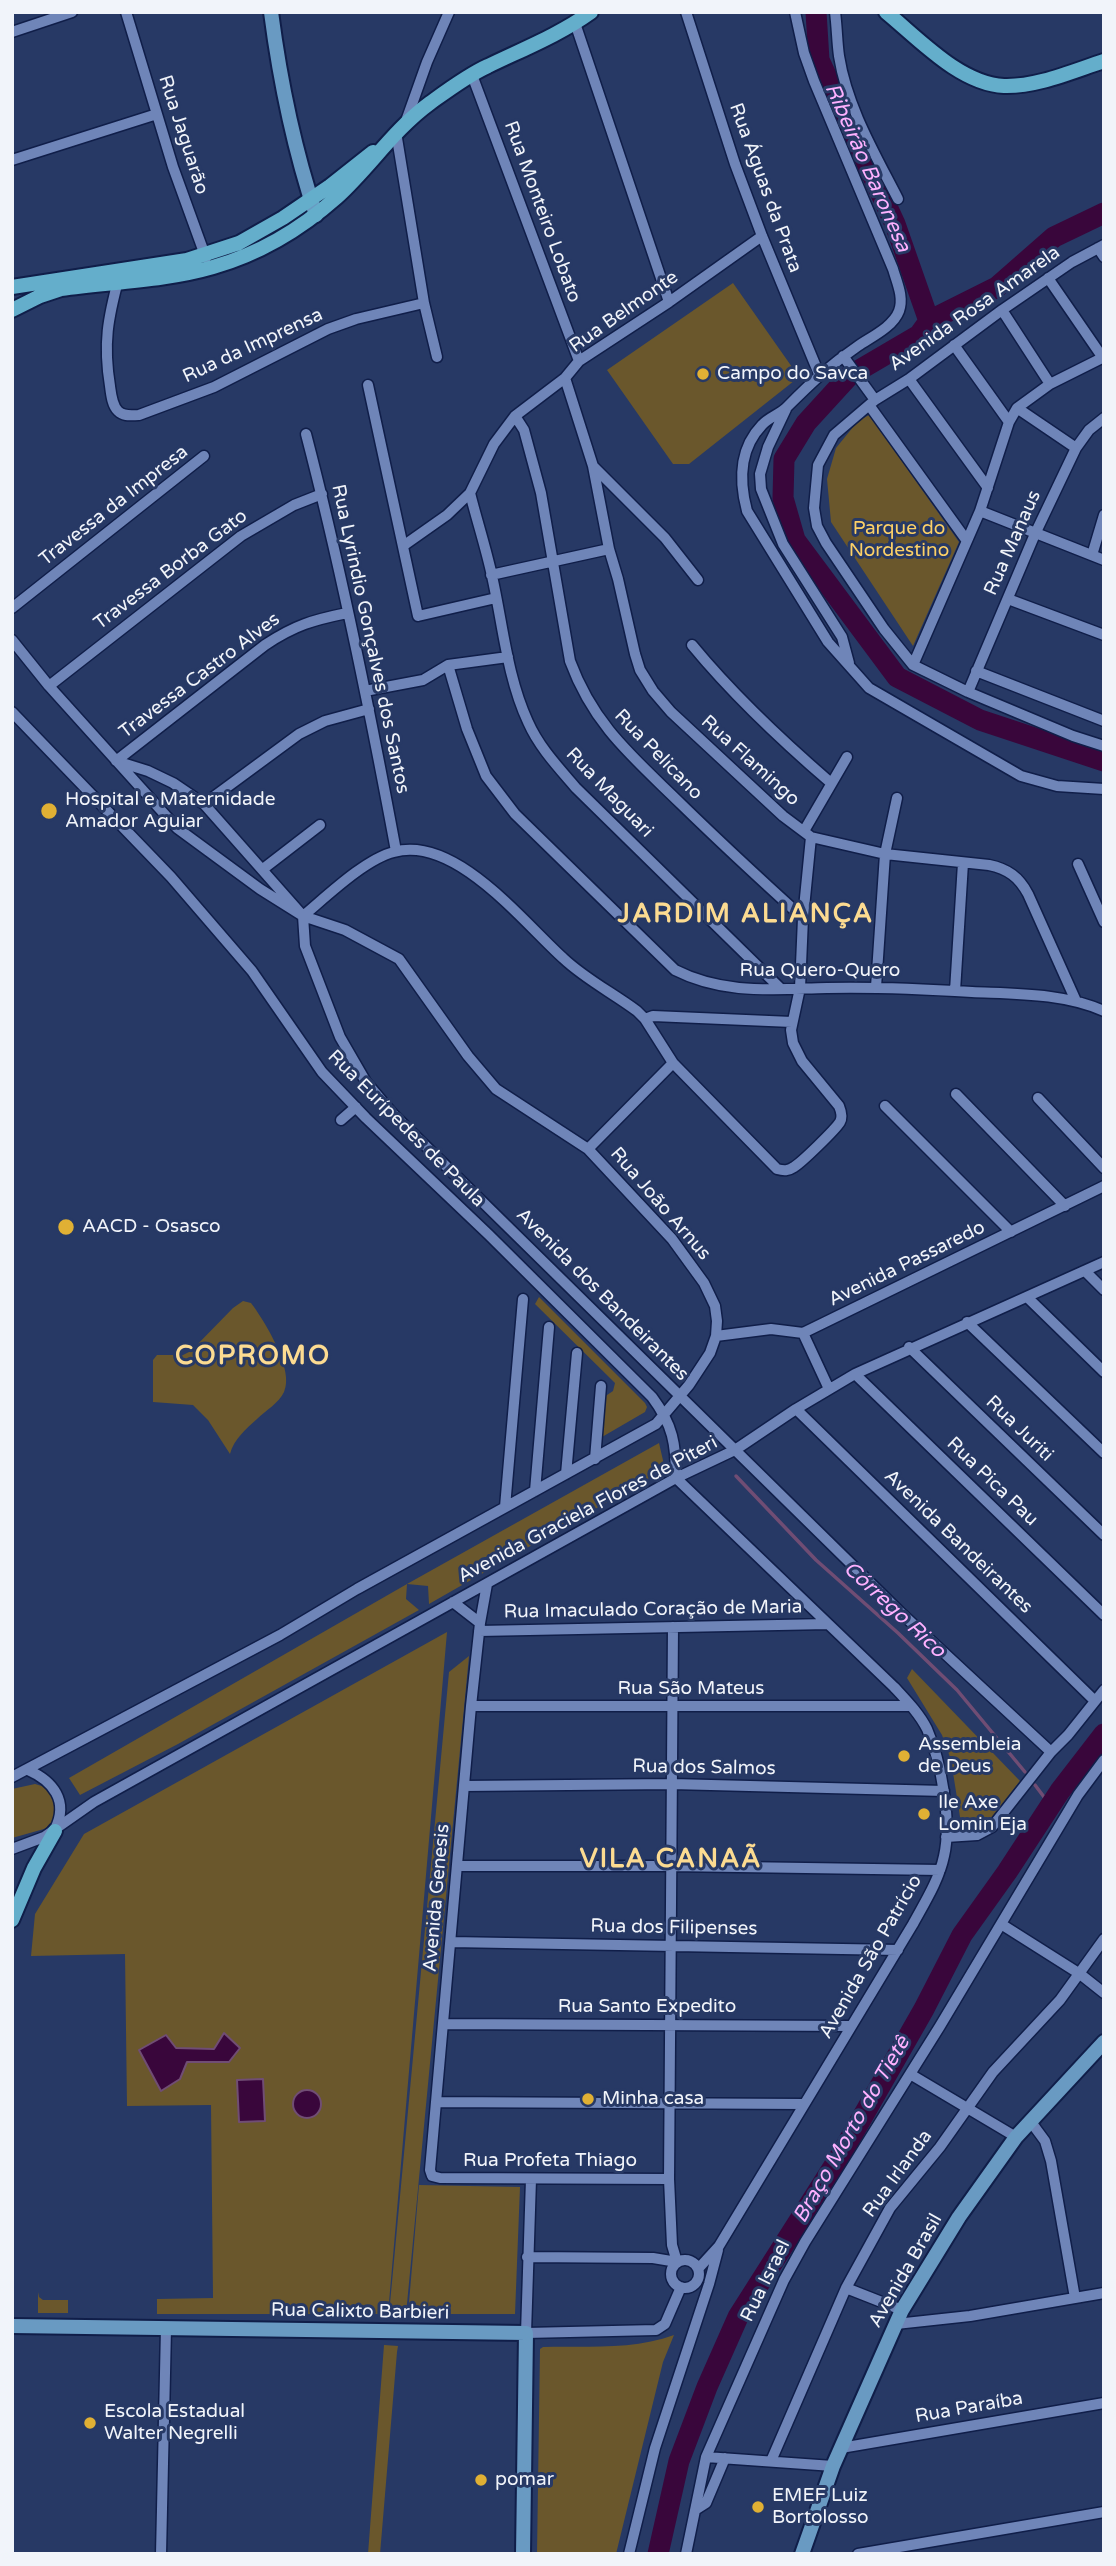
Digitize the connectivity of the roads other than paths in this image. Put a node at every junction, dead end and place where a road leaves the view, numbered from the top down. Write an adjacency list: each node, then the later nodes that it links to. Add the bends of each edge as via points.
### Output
1 (72, 12): 11 (street)
2 (126, 12): 14 (street, Rua Jaguarão)
3 (271, 12): 18 (main road, via 293,135)
4 (449, 12): 15 (street)
5 (591, 12): 10 (main road)
6 (686, 12): 21 (street, Rua Águas da Prata)
7 (795, 12): 32 (street, via 807,62 893,269 901,299 890,323)
8 (835, 12): 19 (street, via 839,58 848,90)
9 (886, 12): 12 (main road, via 964,75 980,82 1027,83)
10 (575, 23): 13 (main road); 27 (street)
11 (12, 32)
12 (1104, 61)
13 (472, 75): 15 (main road); 35 (street, Rua Monteiro Lobato)
14 (156, 114): 17 (street); 23 (street, Rua Jaguarão)
15 (401, 127): 16 (main road); 28 (street)
16 (381, 148): 18 (main road); 20 (main road, via 359,176)
17 (12, 160)
18 (310, 199): 20 (main road); 23 (main road)
19 (898, 199)
20 (316, 215): 23 (main road, via 250,253)
21 (762, 236): 27 (street, Rua Belmonte); 36 (street, Rua Águas da Prata)
22 (1102, 250): 25 (street, Avenida Rosa Amarela)
23 (208, 262): 24 (main road)
24 (119, 276): 26 (main road); 28 (street, Rua da Imprensa, via 105,340 106,363 112,401 118,412 129,416 214,387 328,329); 29 (main road, via 61,289)
25 (1048, 278): 30 (street, Avenida Rosa Amarela); 34 (street)
26 (12, 287)
27 (669, 302): 35 (street, Rua Belmonte)
28 (424, 303): 33 (street)
29 (12, 310)
30 (1002, 310): 31 (street, Avenida Rosa Amarela); 39 (street)
31 (954, 345): 38 (street, Avenida Rosa Amarela); 46 (street)
32 (843, 356): 36 (street); 41 (street)
33 (438, 357)
34 (1103, 358): 39 (street)
35 (579, 361): 37 (street, Rua Belmonte)
36 (819, 374): 43 (street)
37 (565, 378): 44 (street, Rua Belmonte); 50 (street, Rua Flamingo)
38 (909, 379): 41 (street, Avenida Rosa Amarela); 51 (street)
39 (1050, 384): 42 (street)
40 (368, 386): 58 (street)
41 (872, 403): 57 (street); 75 (street, Avenida Rosa Amarela, via 834,435 818,465 814,508 826,543)
42 (1017, 408): 46 (street); 48 (street)
43 (786, 409): 73 (street, via 760,474 761,489 783,544 842,637); 73 (street, via 763,423 750,442 741,469 741,492 771,552 828,642)
44 (515, 416): 52 (street, Rua Belmonte, via 494,444); 62 (street, Rua Pelicano, via 524,430 538,482)
45 (1104, 418): 48 (street, Rua Manaus)
46 (1009, 422): 51 (street)
47 (306, 434): 53 (street, Rua Lyrindio Gonçalves dos Santos)
48 (1076, 448): 56 (street, Rua Manaus)
49 (204, 456): 67 (street, Travessa da Impresa)
50 (593, 466): 59 (street, Rua Flamingo); 64 (street, via 665,538)
51 (988, 488): 54 (street)
52 (470, 493): 58 (street, Rua Belmonte); 63 (street, Rua Maguari)
53 (322, 494): 68 (street, Rua Lyrindio Gonçalves dos Santos); 77 (street, Travessa Borba Gato, via 241,536)
54 (980, 511): 56 (street); 57 (street)
55 (1104, 515): 60 (street)
56 (1035, 534): 60 (street); 66 (street, Rua Manaus)
57 (967, 541): 75 (street)
58 (403, 546): 65 (street, via 418,616)
59 (609, 549): 62 (street); 91 (street, Rua Flamingo, via 635,654 653,691 783,817)
60 (1092, 555): 61 (street)
61 (1104, 559)
62 (552, 562): 63 (street); 98 (street, Rua Pelicano, via 570,661 597,717 729,851)
63 (491, 575): 65 (street, Rua Maguari)
64 (698, 580)
65 (496, 598): 72 (street, Rua Maguari)
66 (1008, 599): 69 (street); 76 (street, Rua Manaus)
67 (12, 608)
68 (348, 613): 78 (street, Rua Lyrindio Gonçalves dos Santos); 85 (street, Travessa Castro Alves, via 290,628)
69 (1104, 635)
70 (13, 644): 77 (street)
71 (692, 645): 86 (street, via 782,741)
72 (508, 657): 74 (street); 102 (street, Rua Maguari, via 528,723 546,752 576,788)
73 (849, 664): 87 (street, via 869,688 1021,776 1057,786)
74 (448, 665): 78 (street, via 424,680); 102 (street, Rua Quero-Quero, via 486,776 525,824 675,970 696,981 727,988)
75 (913, 665): 79 (street)
76 (976, 671): 79 (street, Rua Manaus); 82 (street)
77 (49, 686): 85 (street)
78 (366, 691): 80 (street, Rua Lyrindio Gonçalves dos Santos)
79 (968, 692): 83 (street)
80 (369, 709): 89 (street, via 299,734); 92 (street, Rua Lyrindio Gonçalves dos Santos)
81 (12, 712): 112 (street, Rua Eurípedes de Paula, via 171,877 252,971 307,1054)
82 (1104, 721)
83 (1104, 746)
84 (848, 757): 86 (street)
85 (116, 761): 89 (street, via 160,776); 97 (street, via 177,828)
86 (831, 783): 91 (street)
87 (1104, 789)
88 (897, 798): 93 (street)
89 (204, 804): 96 (street)
90 (320, 825): 96 (street)
91 (807, 834): 93 (street, Rua Flamingo); 98 (street)
92 (396, 851): 97 (street, via 378,858); 106 (street, via 430,854 466,869 565,960)
93 (885, 855): 94 (street, Rua Flamingo); 100 (street)
94 (963, 863): 103 (street); 104 (street, Rua Flamingo, via 999,867 1019,878)
95 (1078, 864): 99 (street)
96 (263, 869): 97 (street)
97 (303, 916): 114 (street, Rua João Arnus, via 345,930 398,959 496,1089); 134 (street, Avenida dos Bandeirantes, via 305,946 321,993 351,1059 379,1100)
98 (803, 918): 101 (street)
99 (1104, 922)
100 (876, 987): 101 (street, Rua Quero-Quero); 103 (street, Rua Quero-Quero)
101 (800, 988): 102 (street, Rua Quero-Quero); 107 (street)
102 (781, 989)
103 (955, 991): 104 (street, Rua Quero-Quero)
104 (1076, 1001): 105 (street, Rua Quero-Quero)
105 (1104, 1012)
106 (645, 1019): 107 (street); 108 (street)
107 (792, 1022): 108 (street, via 793,1043 802,1061 842,1113 841,1121 786,1171 777,1170)
108 (673, 1063): 114 (street)
109 (956, 1094): 117 (street)
110 (1038, 1098): 115 (street)
111 (885, 1106): 118 (street)
112 (356, 1107): 113 (street); 136 (street, Rua Eurípedes de Paula, via 617,1361)
113 (341, 1120)
114 (588, 1149): 127 (street, Rua João Arnus, via 672,1239 704,1283 715,1306)
115 (1104, 1168)
116 (1104, 1186): 117 (street, Avenida Passaredo)
117 (1065, 1206): 118 (street, Avenida Passaredo)
118 (1011, 1233): 126 (street, Avenida Passaredo)
119 (1104, 1262): 120 (street, Avenida Graciela Flores de Piteri)
120 (1085, 1271): 121 (street); 122 (street, Avenida Graciela Flores de Piteri)
121 (1104, 1290)
122 (1027, 1297): 124 (street, Avenida Graciela Flores de Piteri); 130 (street)
123 (523, 1299): 143 (street)
124 (967, 1322): 128 (street, Avenida Graciela Flores de Piteri); 138 (street)
125 (549, 1326): 142 (street)
126 (803, 1333): 127 (street, via 771,1329); 133 (street)
127 (716, 1336): 134 (street)
128 (909, 1347): 131 (street, Avenida Graciela Flores de Piteri); 144 (street, Rua Juriti)
129 (577, 1353): 140 (street)
130 (1104, 1372)
131 (855, 1374): 133 (street, Avenida Graciela Flores de Piteri); 147 (street, Rua Pica Pau)
132 (601, 1386): 139 (street)
133 (829, 1389): 135 (street, Avenida Graciela Flores de Piteri)
134 (680, 1398): 136 (street, Avenida Graciela Flores de Piteri); 137 (street, Avenida dos Bandeirantes)
135 (796, 1409): 137 (street, Avenida Graciela Flores de Piteri); 152 (street, Avenida Bandeirantes)
136 (666, 1416): 139 (street, Avenida Graciela Flores de Piteri); 141 (street, Rua Eurípedes de Paula, via 675,1444)
137 (735, 1450): 141 (street, Avenida Graciela Flores de Piteri); 156 (street)
138 (1104, 1453)
139 (595, 1459): 140 (street, Avenida Graciela Flores de Piteri)
140 (566, 1474): 142 (street, Avenida Graciela Flores de Piteri)
141 (676, 1478): 145 (street, Avenida Graciela Flores de Piteri); 148 (street, Avenida São Patrício)
142 (535, 1491): 143 (street, Avenida Graciela Flores de Piteri)
143 (505, 1507): 158 (street, Avenida Graciela Flores de Piteri)
144 (1104, 1535)
145 (487, 1584): 146 (street, Avenida Graciela Flores de Piteri); 149 (street, Avenida Genesis)
146 (453, 1602): 149 (street); 163 (street, Avenida Graciela Flores de Piteri)
147 (1104, 1615)
148 (828, 1624): 150 (street, Rua Imaculado Coração de Maria); 154 (street, Avenida São Patrício)
149 (479, 1627): 150 (street, Rua Imaculado Coração de Maria); 153 (street, Avenida Genesis)
150 (673, 1627): 155 (street)
151 (1104, 1690): 152 (street)
152 (1095, 1701): 156 (street)
153 (471, 1706): 155 (street, Rua São Mateus); 161 (street, Avenida Genesis)
154 (911, 1706): 155 (street, Rua São Mateus); 162 (street, Avenida São Patrício, via 926,1728)
155 (673, 1707): 160 (street)
156 (1051, 1752): 166 (street, via 992,1826 977,1835)
157 (1104, 1760): 172 (street, Rua Israel)
158 (28, 1770): 159 (street, Avenida Graciela Flores de Piteri); 164 (street, via 50,1782)
159 (12, 1777)
160 (672, 1784): 161 (street, Rua dos Salmos); 162 (street, Rua dos Salmos); 169 (street)
161 (464, 1786): 168 (street, Avenida Genesis)
162 (944, 1791): 166 (street, Avenida São Patrício)
163 (94, 1802): 164 (street, Avenida Graciela Flores de Piteri, via 80,1807); 165 (street, Avenida Graciela Flores de Piteri)
164 (61, 1803): 165 (street)
165 (55, 1831): 167 (street, Avenida Graciela Flores de Piteri); 171 (main road)
166 (946, 1837): 170 (street, Avenida São Patrício)
167 (12, 1849)
168 (457, 1866): 169 (street); 174 (street, Avenida Genesis)
169 (671, 1866): 170 (street); 175 (street)
170 (940, 1870): 176 (street, Avenida São Patrício)
171 (12, 1920)
172 (1001, 1924): 177 (street); 183 (street, Rua Israel)
173 (1104, 1939): 177 (street, Rua Irlanda)
174 (450, 1942): 175 (street, Rua dos Filipenses); 179 (street, Avenida Genesis)
175 (671, 1945): 176 (street, Rua dos Filipenses); 180 (street)
176 (898, 1950): 181 (street, Avenida São Patrício)
177 (1080, 1974): 178 (street); 187 (street, Rua Irlanda)
178 (1104, 1993)
179 (443, 2024): 180 (street, Rua Santo Expedito); 184 (street, Avenida Genesis)
180 (670, 2025): 181 (street, Rua Santo Expedito); 185 (street)
181 (851, 2026): 186 (street, Avenida São Patrício)
182 (1104, 2042): 188 (main road, Avenida Brasil)
183 (910, 2074): 187 (street); 207 (street, Rua Israel, via 784,2280)
184 (436, 2102): 185 (street); 190 (street, Avenida Genesis)
185 (670, 2104): 186 (street); 192 (street)
186 (804, 2104): 193 (street, Avenida São Patrício)
187 (966, 2109): 189 (street); 198 (street, Rua Irlanda, via 890,2208)
188 (1031, 2122): 189 (main road, Avenida Brasil); 200 (street, via 1045,2141 1051,2161)
189 (1016, 2137): 201 (main road, Avenida Brasil, via 959,2217)
190 (432, 2176): 191 (street, Rua Profeta Thiago)
191 (531, 2179): 192 (street, Rua Profeta Thiago); 194 (street)
192 (669, 2179): 195 (street)
193 (719, 2246): 196 (street, Avenida São Patrício); 215 (street, via 655,2448)
194 (527, 2257): 195 (street); 204 (street)
195 (677, 2262): 196 (street, via 689,2260); 197 (street, via 671,2274)
196 (698, 2269): 197 (street, via 696,2282)
197 (681, 2287): 204 (street, Rua Calixto Barbieri, via 665,2324 656,2330)
198 (846, 2288): 201 (street); 209 (street, Rua Irlanda)
199 (1104, 2293): 200 (street)
200 (1075, 2298): 201 (street, via 970,2316)
201 (899, 2317): 206 (main road, Avenida Brasil)
202 (12, 2326): 203 (main road, Rua Calixto Barbieri)
203 (166, 2328): 204 (main road, Rua Calixto Barbieri); 213 (street)
204 (526, 2333): 214 (main road)
205 (1104, 2403): 206 (street, Rua Paraíba)
206 (841, 2448): 210 (main road, Avenida Brasil)
207 (706, 2457): 208 (street); 211 (street, Rua Israel)
208 (725, 2458): 209 (street); 211 (street, via 706,2503)
209 (771, 2462): 210 (street)
210 (833, 2466): 217 (main road, Avenida Brasil)
211 (695, 2510): 216 (street, Rua Israel)
212 (1104, 2512): 218 (street)
213 (161, 2554)
214 (523, 2554)
215 (629, 2554)
216 (686, 2554)
217 (802, 2554)
218 (858, 2554)

